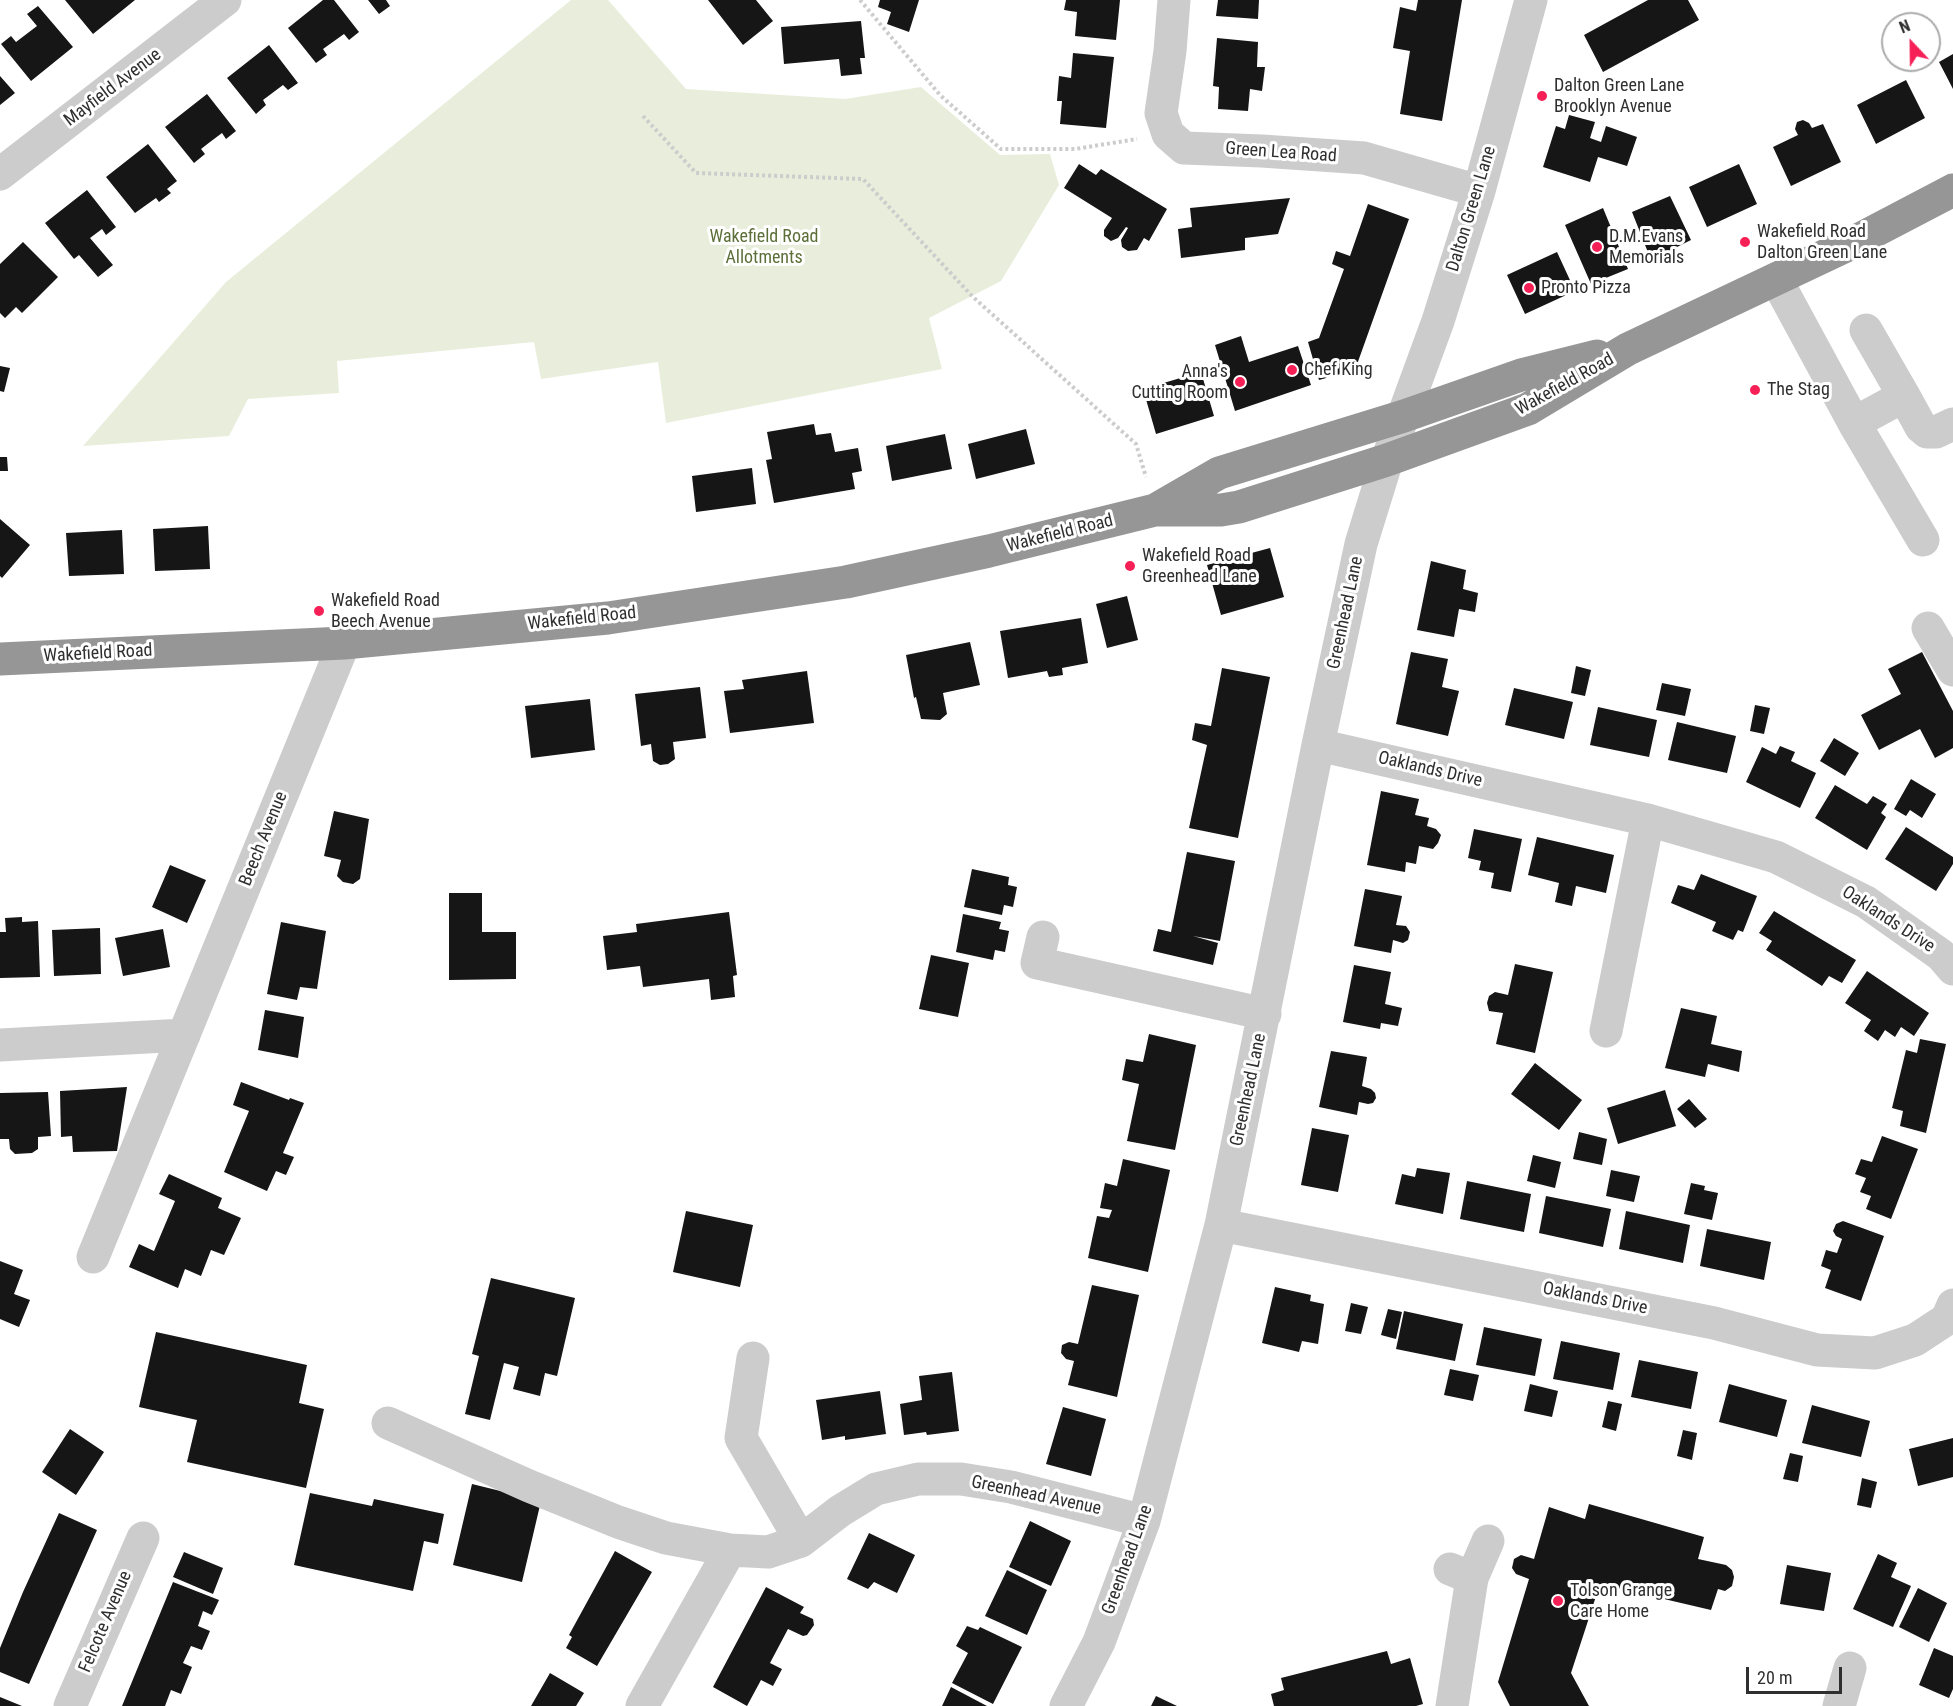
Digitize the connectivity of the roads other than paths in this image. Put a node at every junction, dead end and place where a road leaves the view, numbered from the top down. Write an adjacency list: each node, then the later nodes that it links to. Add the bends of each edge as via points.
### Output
1 (225, 0): 4 (street, Mayfield Avenue)
2 (1174, 0): 6 (street, Green Lea Road, via 1161,113 1168,134 1184,148 1364,159)
3 (1531, 0): 6 (street, Dalton Green Lane)
4 (0, 174)
5 (1953, 189): 7 (highway, Wakefield Road)
6 (1479, 190): 11 (street, Dalton Green Lane)
7 (1776, 279): 9 (highway, Wakefield Road); 12 (street)
8 (1866, 330): 10 (street)
9 (1628, 349): 11 (highway, Wakefield Road, via 1521,375); 14 (highway, Wakefield Road, via 1528,409)
10 (1904, 396): 12 (street); 13 (street, via 1927,432)
11 (1404, 416): 14 (street, Dalton Green Lane); 15 (highway, Wakefield Road, via 1219,472)
12 (1854, 423): 16 (street)
13 (1953, 424)
14 (1387, 460): 15 (highway, Wakefield Road, via 1239,507); 21 (street, Greenhead Lane, via 1361,544)
15 (1155, 510): 18 (highway, Wakefield Road, via 846,582 608,618)
16 (1923, 540)
17 (1928, 628): 20 (street)
18 (344, 643): 19 (highway, Wakefield Road); 27 (street, Beech Avenue)
19 (0, 659)
20 (1953, 670)
21 (1318, 745): 22 (street, Oaklands Drive); 25 (street, Greenhead Lane)
22 (1648, 820): 24 (street, Oaklands Drive, via 1776,857 1866,902 1941,955); 26 (street)
23 (1043, 937): 25 (street, via 1037,963)
24 (1953, 969)
25 (1265, 1014): 29 (street, Greenhead Lane)
26 (1606, 1031)
27 (184, 1035): 28 (street); 30 (street, Beech Avenue)
28 (0, 1045)
29 (1221, 1225): 31 (street, Oaklands Drive, via 1714,1323 1817,1350 1875,1353 1915,1340 1947,1319); 34 (street, Greenhead Lane)
30 (93, 1257)
31 (1953, 1305)
32 (753, 1359): 36 (street, via 741,1438)
33 (388, 1423): 38 (street, Greenhead Avenue, via 618,1522 666,1538)
34 (1144, 1521): 36 (street, Greenhead Avenue, via 1011,1487 961,1479 918,1479 876,1489); 42 (street, Greenhead Lane, via 1099,1642)
35 (143, 1538): 40 (street, Felcote Avenue)
36 (801, 1541): 38 (street, Greenhead Avenue, via 768,1552)
37 (1488, 1541): 43 (street, via 1461,1573)
38 (730, 1550): 41 (street)
39 (1850, 1668): 44 (street)
40 (70, 1706)
41 (642, 1706)
42 (1066, 1706)
43 (1452, 1706)
44 (1839, 1706)

